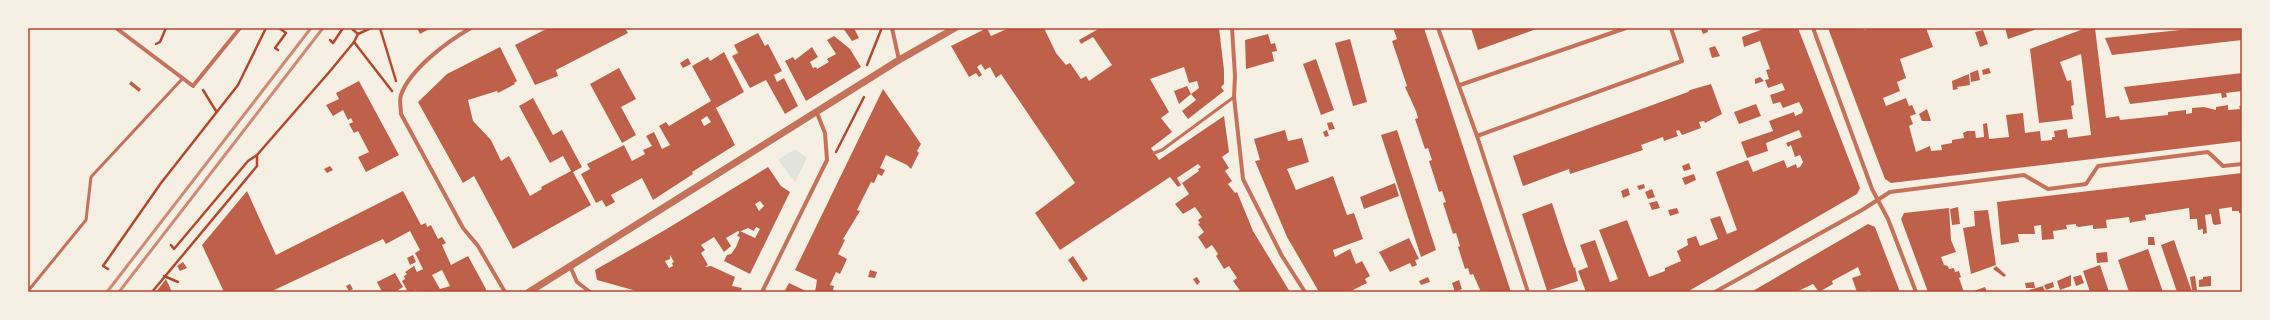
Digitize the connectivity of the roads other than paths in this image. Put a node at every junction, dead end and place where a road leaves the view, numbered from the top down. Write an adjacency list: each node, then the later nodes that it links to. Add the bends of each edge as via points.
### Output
1 (116, 28): 12 (street)
2 (240, 28): 12 (street, via 194,86)
3 (472, 28): 22 (street, via 453,38 408,80 400,97 401,114 463,228 478,246)
4 (892, 28): 11 (street)
5 (955, 28): 11 (street)
6 (1232, 28): 14 (street, via 1236,76)
7 (1438, 28): 13 (street)
8 (1626, 28): 13 (street)
9 (1671, 28): 16 (street, via 1682,61)
10 (1813, 28): 19 (street)
11 (899, 60): 15 (street)
12 (182, 78): 21 (lane, via 91,177 86,220)
13 (1460, 85): 16 (street)
14 (1234, 97): 17 (lane, via 1162,150); 26 (street, via 1243,179 1282,256)
15 (817, 113): 20 (street); 25 (street, via 825,133 827,160)
16 (1477, 136): 27 (street)
17 (1154, 152)
18 (2242, 164): 19 (street, via 2223,166 2208,152 2098,166 2086,184 2048,189 2024,175 1890,192)
19 (1878, 200): 28 (street); 29 (street)
20 (570, 265): 23 (street); 24 (street, via 577,282)
21 (28, 291)
22 (505, 292)
23 (529, 292)
24 (590, 292)
25 (762, 292)
26 (1305, 292)
27 (1528, 292)
28 (1715, 292)
29 (1916, 292)

